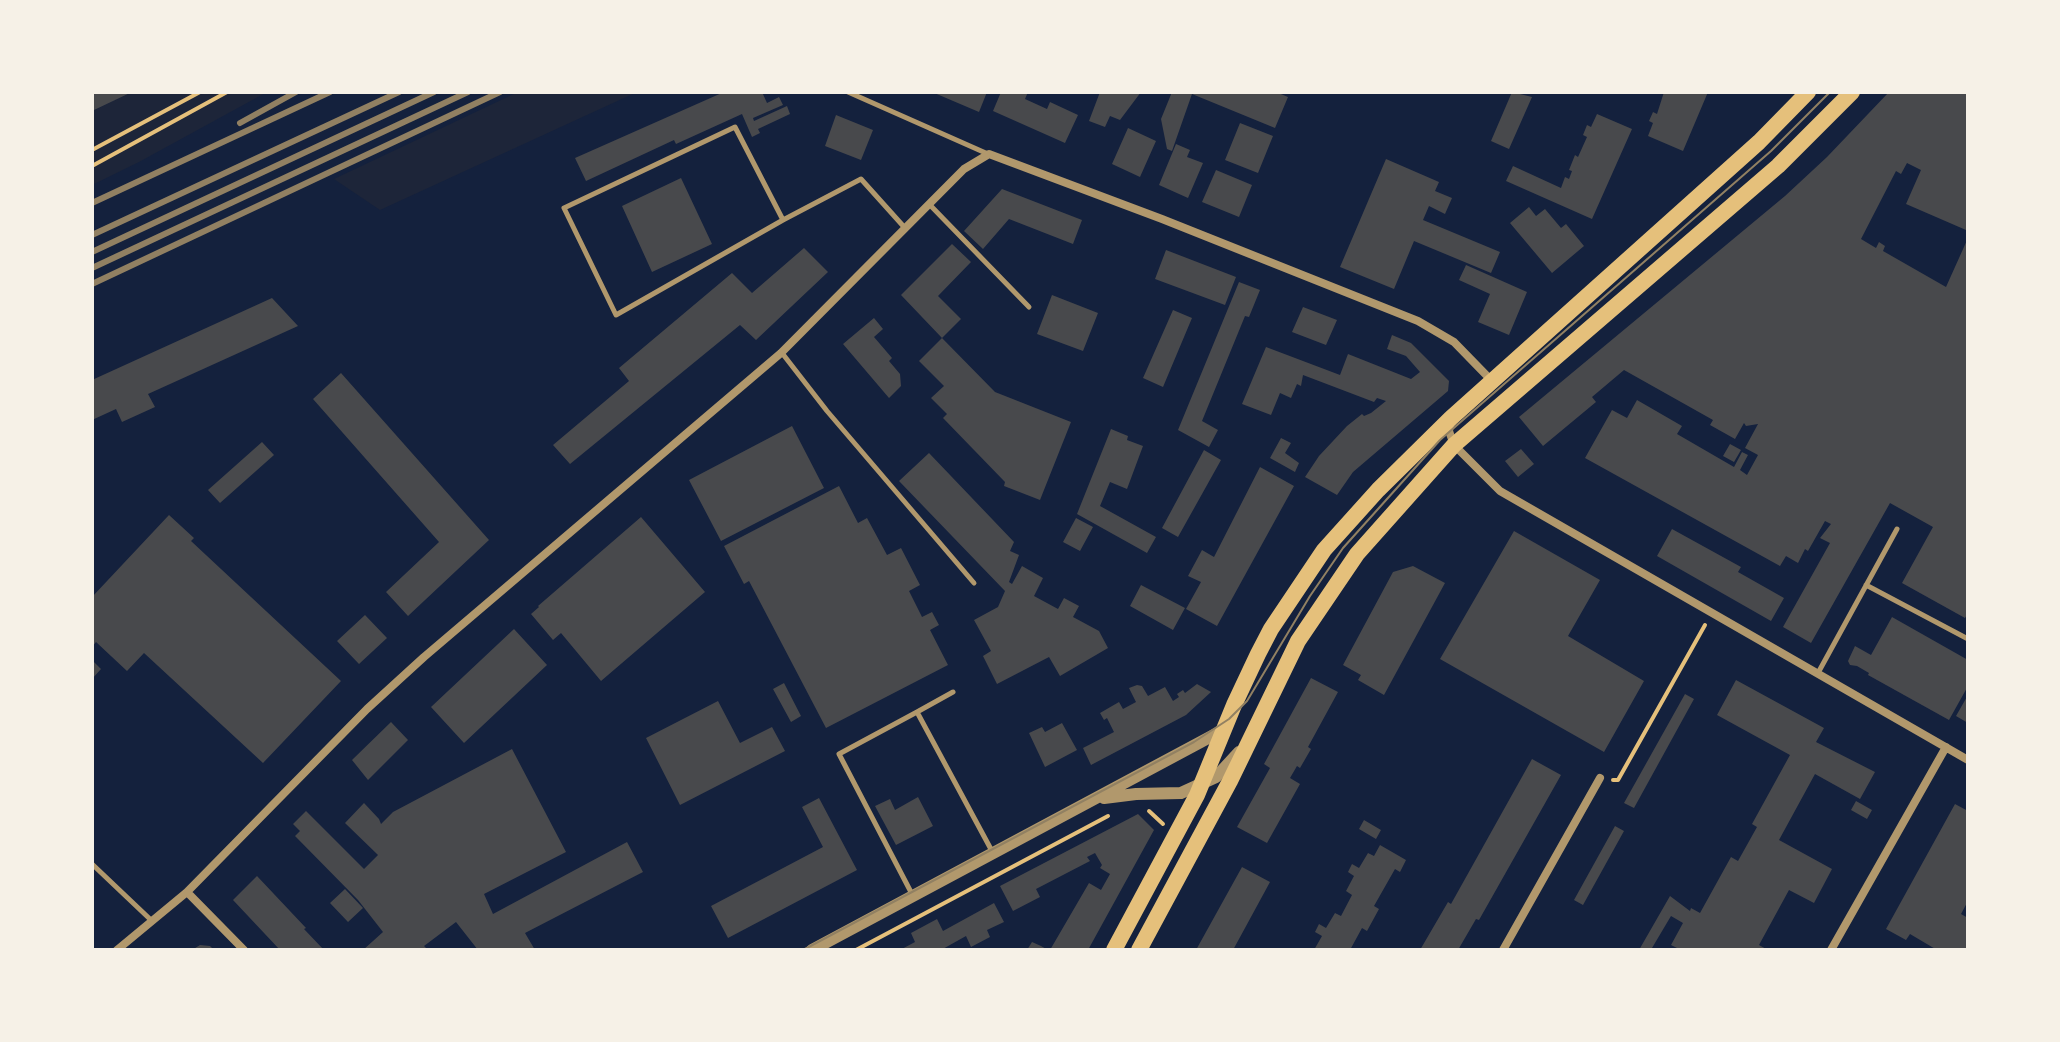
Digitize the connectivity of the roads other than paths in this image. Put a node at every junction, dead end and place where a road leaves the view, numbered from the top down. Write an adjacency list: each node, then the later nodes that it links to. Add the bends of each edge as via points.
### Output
1 (848, 92): 4 (lane)
2 (1852, 92): 12 (main road, via 1778,166)
3 (1800, 94): 10 (main road, via 1759,142)
4 (989, 154): 5 (street, via 964,169); 10 (street, via 1418,321 1454,342)
5 (928, 204): 7 (street); 8 (lane)
6 (783, 220): 6 (lane, via 616,315 564,208 735,127); 7 (lane, via 861,179)
7 (905, 228): 9 (street)
8 (1029, 307)
9 (781, 353): 14 (lane); 29 (street, via 424,657)
10 (1493, 381): 11 (main road)
11 (1451, 418): 12 (street); 20 (main road, via 1324,550 1271,629)
12 (1454, 445): 17 (street, via 1500,491); 21 (main road, via 1357,554 1326,598 1298,641)
13 (1897, 529): 15 (lane)
14 (974, 583)
15 (1866, 585): 16 (lane); 17 (lane)
16 (1968, 639)
17 (1818, 674): 22 (street)
18 (953, 692): 19 (lane)
19 (917, 712): 27 (lane); 30 (lane, via 839,754)
20 (1225, 728): 25 (main road); 26 (street)
21 (1250, 738): 25 (street, via 1216,777); 36 (main road)
22 (1946, 747): 23 (street); 38 (street)
23 (1968, 760)
24 (1600, 778): 37 (street)
25 (1201, 786): 26 (street, via 1181,793); 35 (main road)
26 (1097, 799): 27 (street)
27 (994, 854): 30 (street)
28 (92, 864): 31 (lane)
29 (187, 892): 31 (street); 33 (street)
30 (913, 897): 34 (street)
31 (152, 921): 32 (street)
32 (117, 950)
33 (244, 950)
34 (812, 950)
35 (1114, 950)
36 (1139, 950)
37 (1503, 950)
38 (1831, 950)

